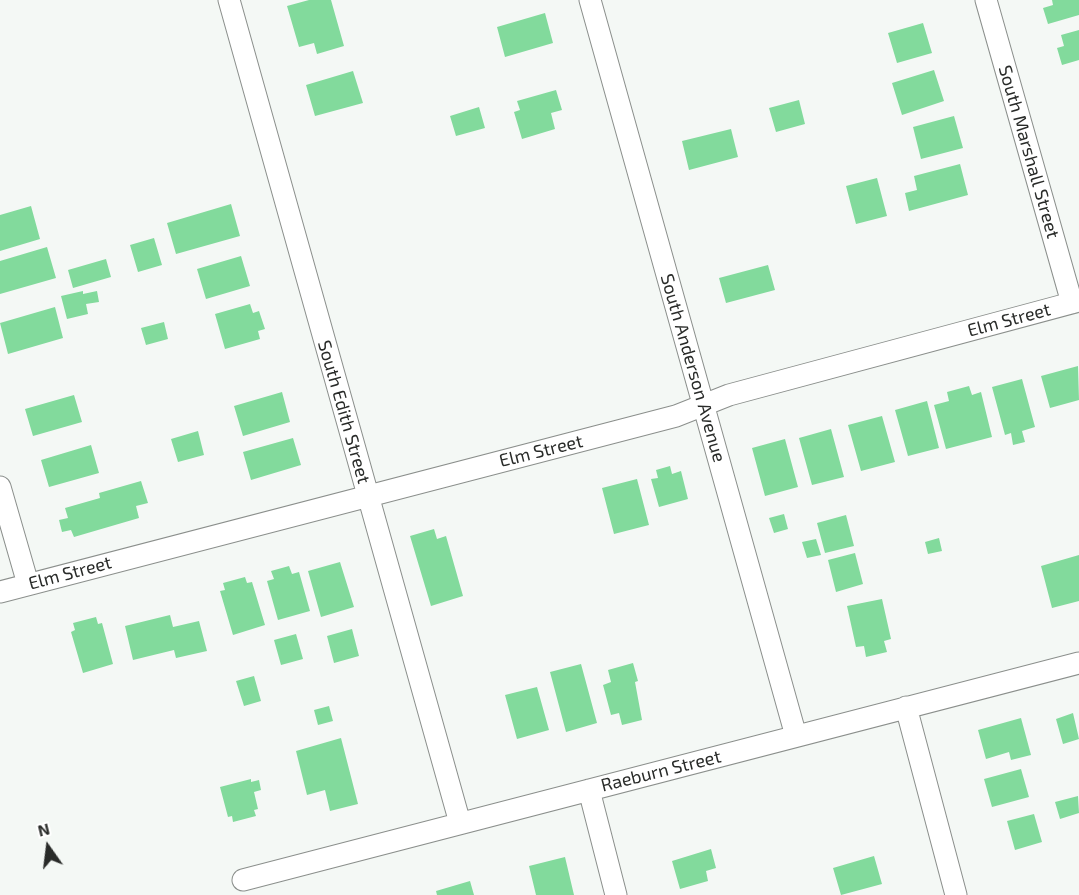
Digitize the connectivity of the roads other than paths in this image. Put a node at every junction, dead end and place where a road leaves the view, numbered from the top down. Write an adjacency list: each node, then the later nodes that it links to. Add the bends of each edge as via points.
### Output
1 (229, 0): 7 (street, South Edith Street)
2 (590, 0): 5 (street, South Anderson Avenue)
3 (986, 0): 4 (street, South Marshall Street)
4 (1076, 302): 5 (street, Elm Street, via 729,395)
5 (703, 406): 7 (street, Elm Street); 12 (street, South Anderson Avenue)
6 (0, 487): 8 (street)
7 (368, 495): 8 (street, Elm Street); 14 (street, South Edith Street)
8 (28, 584): 9 (street, Elm Street)
9 (0, 592)
10 (1079, 663): 11 (street, Raeburn Street)
11 (906, 708): 12 (street, Raeburn Street); 17 (street)
12 (796, 736): 13 (street, Raeburn Street)
13 (589, 790): 14 (street, Raeburn Street); 16 (street)
14 (460, 823): 15 (street, Raeburn Street)
15 (243, 880)
16 (616, 895)
17 (956, 895)

